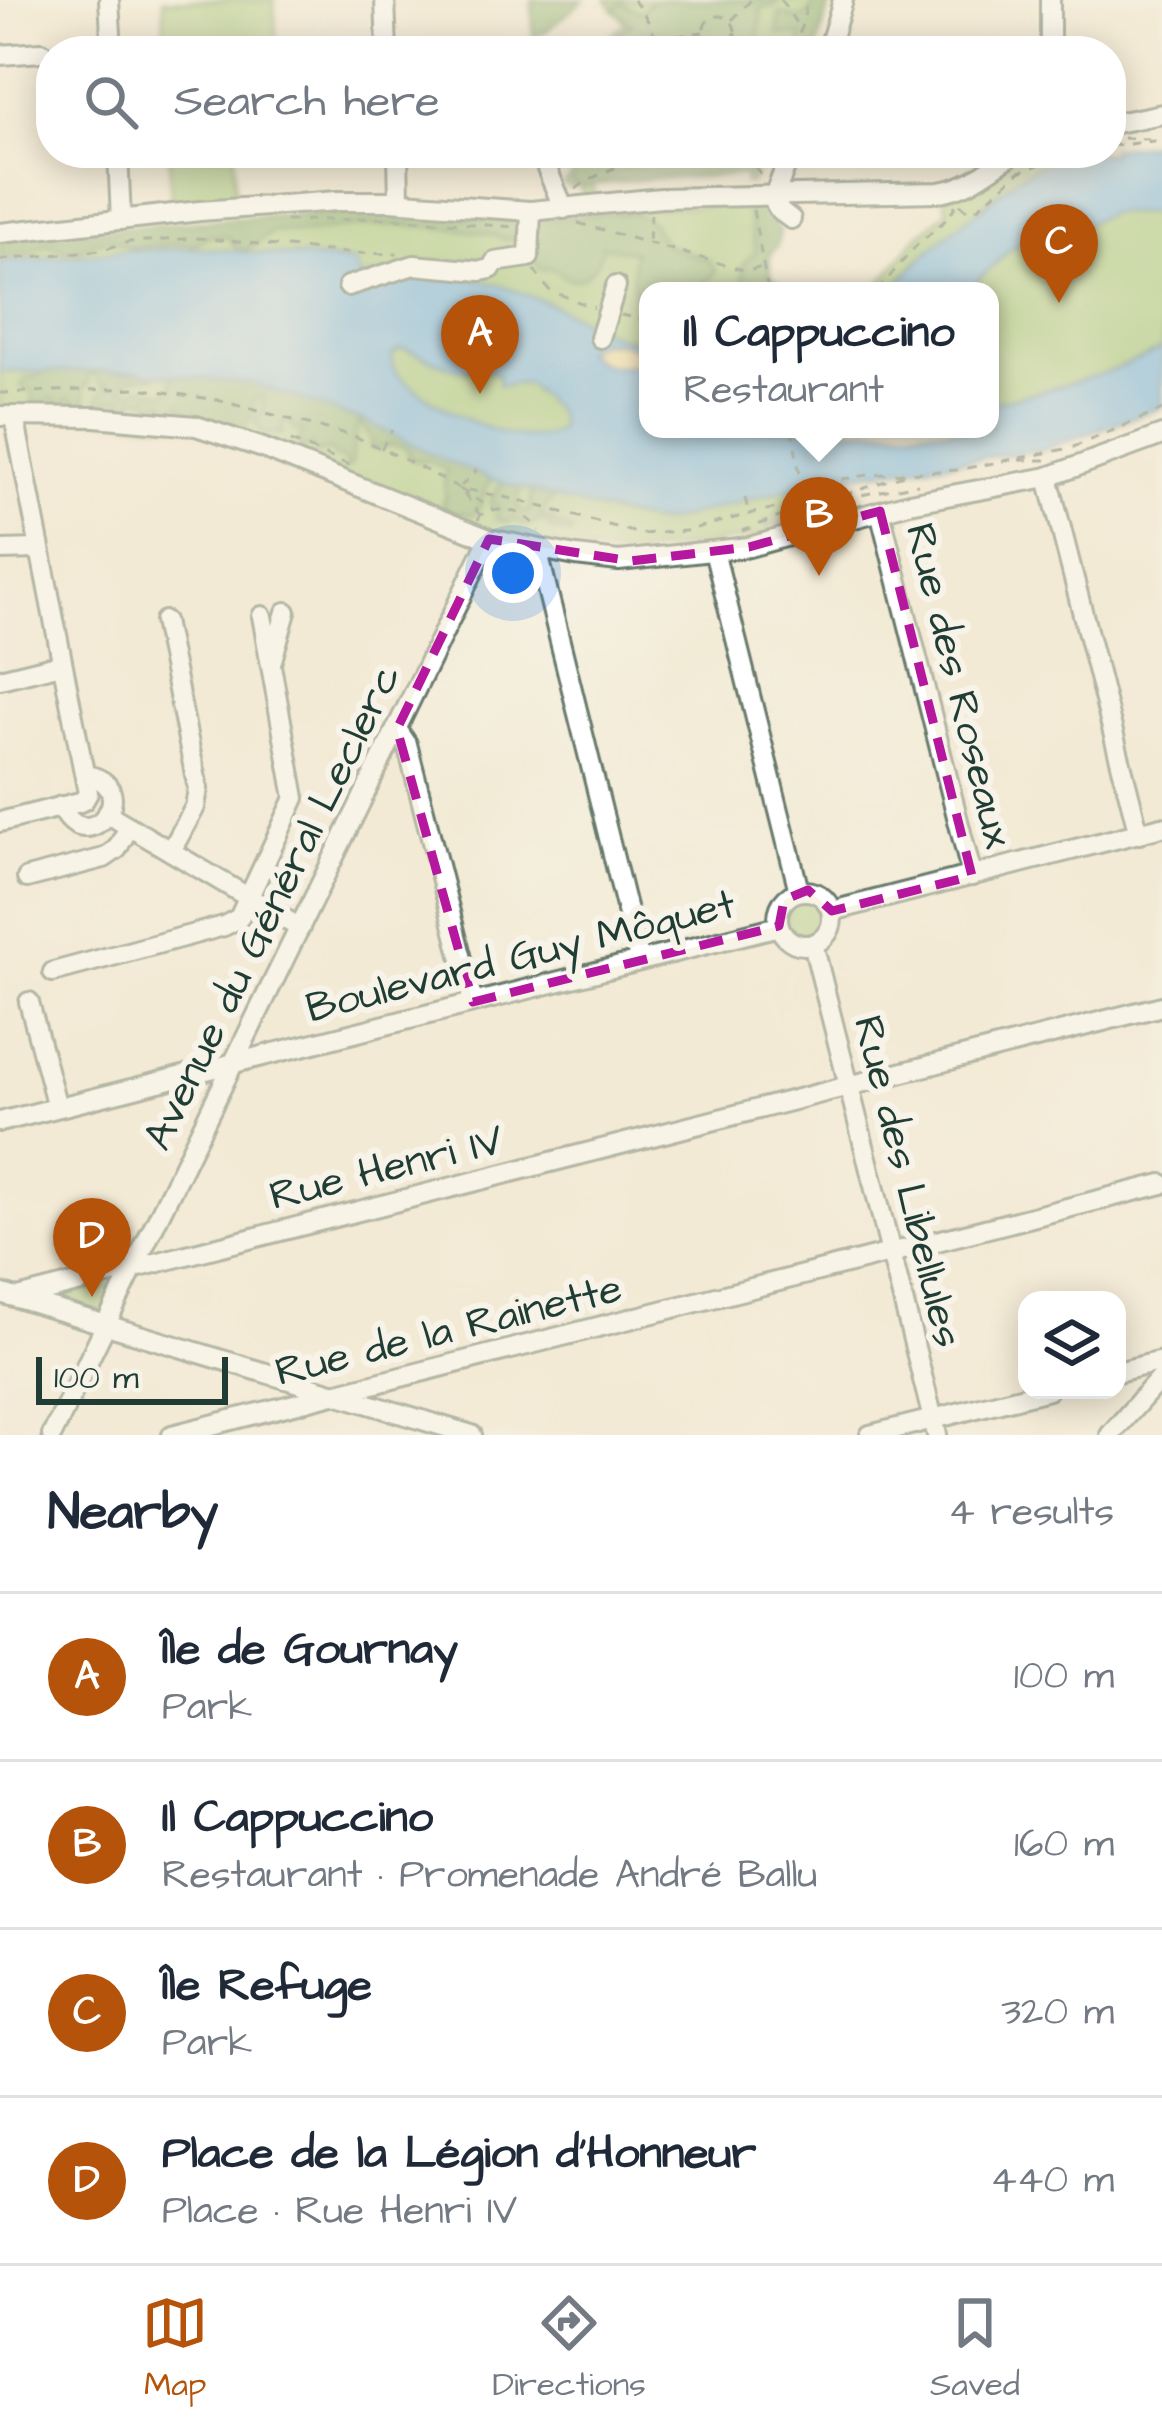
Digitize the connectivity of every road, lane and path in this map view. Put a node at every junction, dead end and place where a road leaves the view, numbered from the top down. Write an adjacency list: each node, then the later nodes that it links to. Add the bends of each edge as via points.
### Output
1 (109, 0): 15 (street)
2 (385, 0): 16 (street)
3 (633, 0): 10 (path)
4 (647, 0): 10 (path)
5 (751, 0): 11 (path)
6 (781, 0): 12 (path)
7 (808, 0): 12 (path)
8 (843, 0): 23 (street)
9 (1050, 0): 24 (street)
10 (640, 7): 17 (path)
11 (731, 22): 13 (path, via 711,18); 21 (path)
12 (801, 31): 22 (path)
13 (704, 32): 14 (path); 20 (path)
14 (684, 34): 18 (path); 19 (path)
15 (111, 36)
16 (386, 36)
17 (654, 36)
18 (673, 36)
19 (686, 36)
20 (706, 36)
21 (734, 36)
22 (800, 36)
23 (832, 36)
24 (1050, 36)
25 (36, 52): 26 (street)
26 (0, 55)
27 (1162, 114): 28 (street)
28 (1126, 121)
29 (1126, 140): 30 (path)
30 (1162, 140)
31 (119, 168): 46 (street)
32 (391, 168): 41 (street)
33 (397, 168): 41 (street)
34 (548, 168): 43 (street)
35 (613, 168): 43 (path, via 578,186)
36 (785, 168): 40 (street)
37 (993, 168): 40 (street, via 952,191)
38 (1030, 168): 55 (path, via 978,208 956,202)
39 (749, 196): 40 (street); 43 (street, via 661,198); 53 (path)
40 (774, 196): 45 (street)
41 (395, 201): 44 (street); 46 (street)
42 (651, 206): 49 (path)
43 (572, 213): 44 (street); 49 (path)
44 (531, 219): 47 (path); 51 (street)
45 (791, 219)
46 (121, 220): 48 (street)
47 (272, 222)
48 (0, 233)
49 (649, 243): 53 (path, via 747,271)
50 (400, 254): 52 (path, via 199,238)
51 (529, 257): 56 (street, via 481,271 415,265); 58 (path, via 549,290)
52 (0, 260)
53 (763, 267): 54 (path)
54 (766, 282)
55 (885, 282)
56 (348, 286)
57 (616, 286): 58 (street)
58 (608, 312): 59 (path); 60 (street)
59 (639, 319)
60 (600, 338)
61 (0, 393): 67 (path, via 138,388 218,400)
62 (1162, 410): 68 (path, via 1071,448)
63 (7, 416): 82 (street, via 196,426); 86 (street)
64 (392, 430): 67 (path)
65 (1162, 435): 69 (street)
66 (794, 438): 76 (path)
67 (381, 449): 74 (path)
68 (1012, 460): 69 (path); 71 (path)
69 (1048, 468): 78 (street); 102 (street)
70 (477, 470): 74 (path)
71 (910, 472): 72 (path); 72 (path, via 843,496)
72 (842, 478): 73 (path)
73 (806, 485)
74 (459, 488): 77 (path); 79 (path, via 641,534); 80 (path)
75 (745, 498): 79 (path)
76 (803, 509): 79 (path); 81 (path); 84 (path)
77 (493, 510): 80 (path); 85 (path, via 531,518)
78 (880, 511): 88 (street); 104 (street, Rue des Roseaux)
79 (749, 514)
80 (479, 517): 82 (path)
81 (801, 517)
82 (490, 531): 85 (street); 95 (street, Avenue du Général Leclerc)
83 (525, 531): 85 (path)
84 (729, 535)
85 (539, 542): 88 (street, via 619,561); 112 (street)
86 (40, 549): 87 (street); 92 (street)
87 (0, 550)
88 (714, 551): 106 (street)
89 (286, 612): 93 (street)
90 (262, 616): 93 (street)
91 (164, 621): 103 (street, via 199,789)
92 (62, 664): 94 (street); 96 (street)
93 (271, 664): 107 (street, via 296,798)
94 (0, 679)
95 (397, 729): 110 (street, Avenue du Général Leclerc); 115 (street)
96 (85, 775): 97 (street, via 87,797); 98 (street, via 108,788)
97 (61, 806): 98 (street, via 85,826); 99 (street)
98 (108, 814): 100 (street)
99 (0, 821)
100 (129, 827): 103 (street); 105 (street, via 104,858)
101 (1162, 827): 102 (street)
102 (1138, 833): 104 (street)
103 (171, 851): 107 (street)
104 (972, 876): 108 (street)
105 (27, 878)
106 (799, 891): 108 (street, via 816,892); 109 (street, via 784,900)
107 (248, 898): 110 (street); 113 (street, via 232,924)
108 (832, 911): 111 (street, via 827,935)
109 (779, 926): 111 (street, via 788,940); 112 (street, Boulevard Guy Môquet)
110 (300, 928): 117 (street, Avenue du Général Leclerc)
111 (813, 944): 118 (street, Rue des Libellules)
112 (639, 959): 115 (street, Boulevard Guy Môquet)
113 (53, 972)
114 (29, 1002): 119 (street)
115 (473, 1002): 117 (street, Boulevard Guy Môquet)
116 (1162, 1006): 118 (street, Rue Henri IV)
117 (233, 1064): 119 (street, Boulevard Guy Môquet); 123 (street, Avenue du Général Leclerc)
118 (849, 1086): 122 (street, Rue des Libellules); 123 (street, Rue Henri IV)
119 (57, 1107): 120 (street, Boulevard Guy Môquet)
120 (0, 1121)
121 (1162, 1184): 122 (street, Rue de la Rainette)
122 (891, 1253): 129 (street, Rue de la Rainette); 131 (street, Rue des Libellules)
123 (134, 1267): 124 (street, Rue Henri IV); 125 (street, Avenue du Général Leclerc)
124 (9, 1296): 125 (street)
125 (105, 1325): 129 (street); 132 (street, Avenue du Général Leclerc)
126 (1162, 1361): 127 (street)
127 (1126, 1370)
128 (1162, 1376): 136 (street)
129 (334, 1394): 133 (street, Rue de la Rainette); 134 (street)
130 (1021, 1399): 131 (street)
131 (935, 1427): 135 (street)
132 (52, 1435)
133 (172, 1435)
134 (472, 1435)
135 (870, 1435)
136 (1110, 1435)

